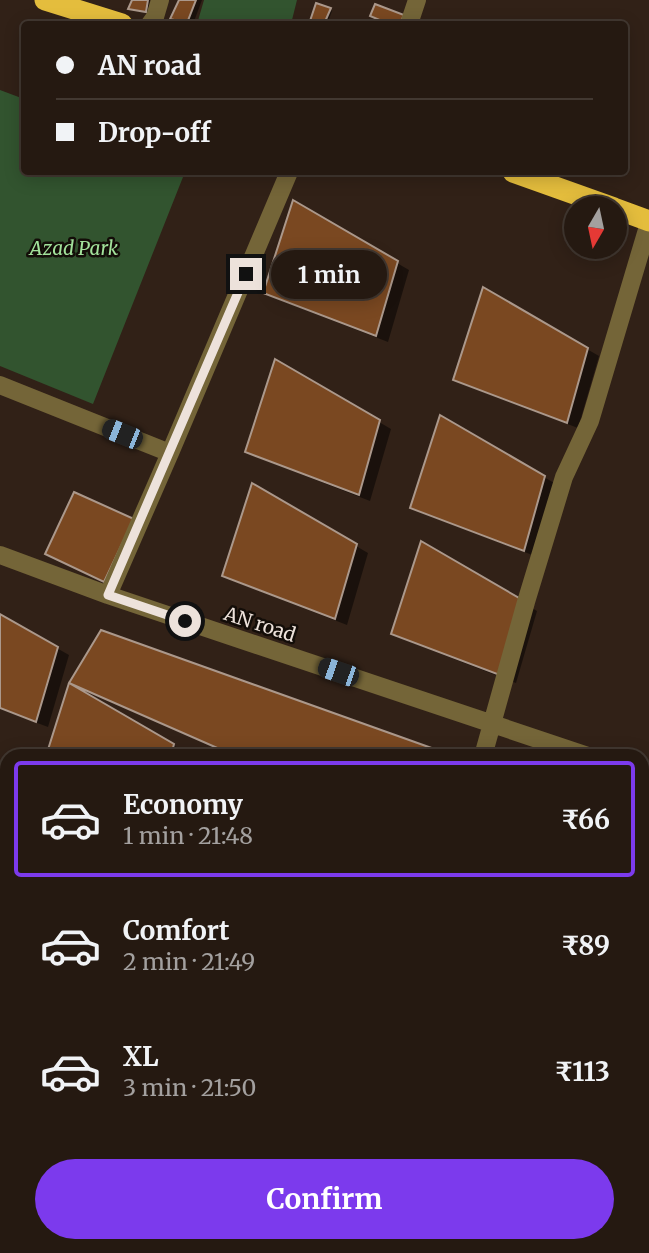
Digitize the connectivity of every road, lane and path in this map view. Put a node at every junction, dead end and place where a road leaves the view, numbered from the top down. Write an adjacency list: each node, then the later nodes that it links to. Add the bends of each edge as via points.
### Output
1 (46, 0): 4 (highway)
2 (160, 0): 5 (street)
3 (417, 0): 6 (street)
4 (112, 21)
5 (152, 21)
6 (410, 21)
7 (288, 175): 13 (street)
8 (521, 175): 9 (highway)
9 (580, 196)
10 (627, 213): 11 (highway)
11 (649, 222): 16 (street, via 590,421 564,477)
12 (0, 387): 13 (street)
13 (170, 453): 15 (street)
14 (0, 555): 15 (street, AN road)
15 (108, 595): 16 (street, AN road)
16 (491, 723): 17 (street); 18 (street, AN road)
17 (485, 749)
18 (567, 749)

